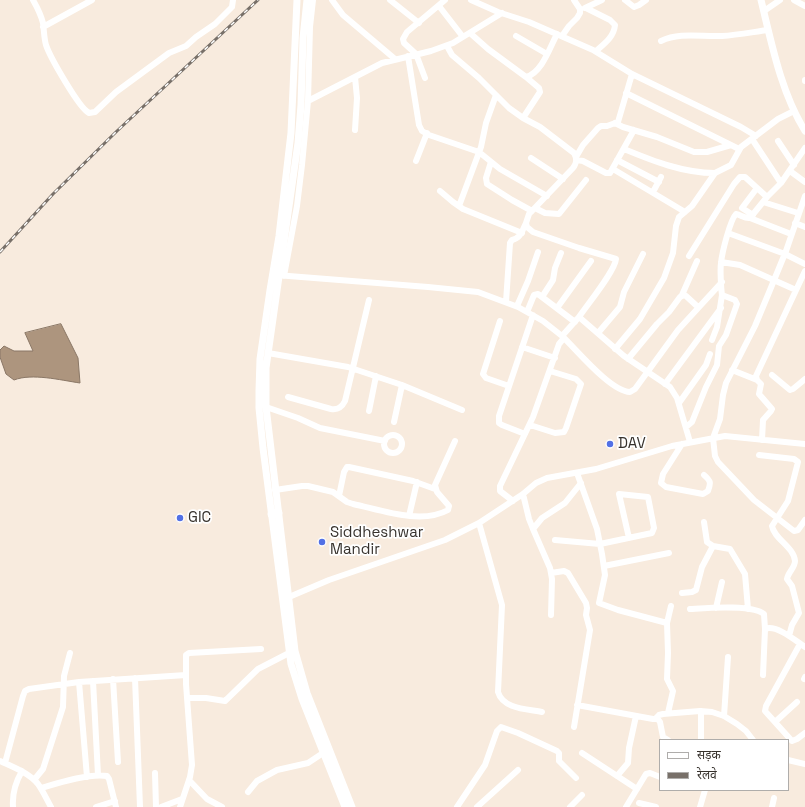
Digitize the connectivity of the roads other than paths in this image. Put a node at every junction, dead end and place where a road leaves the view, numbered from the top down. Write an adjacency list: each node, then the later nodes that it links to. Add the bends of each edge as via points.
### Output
1 (34, 0): 24 (street)
2 (92, 0): 24 (street)
3 (233, 0): 24 (street, via 232,8 215,24 186,46 152,65 116,92 95,112 89,113 77,101 49,52)
4 (297, 0): 95 (main road, via 292,133)
5 (307, 0): 95 (main road, via 298,143)
6 (313, 0): 43 (street)
7 (332, 0): 36 (street, via 343,15)
8 (390, 0): 23 (street)
9 (445, 0): 18 (street)
10 (471, 0): 22 (street)
11 (574, 0): 20 (street)
12 (602, 0): 20 (street)
13 (626, 0): 14 (street, via 634,7)
14 (646, 0)
15 (761, 0): 21 (main road)
16 (780, 0): 21 (street)
17 (794, 0): 19 (street)
18 (439, 6): 23 (street); 29 (street)
19 (805, 6)
20 (583, 9): 27 (street); 32 (street, via 610,20 615,25 614,31)
21 (764, 12): 25 (main road)
22 (502, 13): 26 (street); 27 (street)
23 (419, 23): 33 (street, via 407,32 403,39)
24 (44, 27)
25 (768, 30): 30 (street, via 724,36 677,36); 44 (main road)
26 (470, 33): 29 (street); 39 (street)
27 (559, 35): 32 (street); 34 (street)
28 (516, 36): 34 (street)
29 (463, 37): 31 (street)
30 (661, 42)
31 (446, 46): 33 (street); 42 (street, via 452,55)
32 (596, 52): 37 (street)
33 (416, 54): 35 (street); 40 (street)
34 (546, 54): 39 (street, via 540,66)
35 (408, 56): 36 (street); 50 (street, via 419,125)
36 (395, 59): 38 (street, via 374,66)
37 (632, 74): 41 (street); 51 (street, via 742,127)
38 (355, 77): 43 (street); 47 (street)
39 (526, 77): 45 (street, via 540,92)
40 (425, 78)
41 (626, 93): 46 (street, via 618,122); 53 (street)
42 (496, 95): 45 (street); 57 (street)
43 (308, 101): 99 (street, via 300,178)
44 (794, 111): 49 (main road); 51 (street)
45 (523, 118): 59 (street, via 540,127 574,153)
46 (615, 123): 48 (street); 59 (street, via 598,128 583,145)
47 (355, 130)
48 (634, 130): 53 (street, via 694,152 707,152); 55 (street)
49 (805, 131)
50 (426, 134): 57 (street); 61 (street)
51 (754, 137): 56 (street); 70 (street)
52 (778, 141): 63 (street)
53 (731, 145): 56 (street)
54 (805, 148): 63 (street)
55 (624, 149): 60 (street); 66 (street, via 658,162 696,172)
56 (739, 149): 66 (street, via 731,165)
57 (479, 152): 62 (street); 77 (street)
58 (531, 158): 67 (street)
59 (576, 158): 64 (street, via 606,173); 67 (street, via 573,168)
60 (618, 160): 64 (street); 73 (street, via 660,179)
61 (416, 161)
62 (491, 162): 74 (street); 78 (street, via 486,178 487,184 512,200)
63 (794, 165): 65 (street)
64 (613, 169): 73 (street)
65 (790, 171): 69 (street); 70 (street)
66 (715, 173): 79 (street)
67 (563, 179): 74 (street)
68 (586, 180): 78 (street, via 559,214 545,214)
69 (805, 182)
70 (781, 183): 76 (street)
71 (757, 188): 76 (street); 81 (street, via 742,208); 92 (street, via 745,177 738,178)
72 (440, 191): 77 (street)
73 (653, 192): 79 (street)
74 (547, 196): 78 (street)
75 (805, 196): 80 (street)
76 (765, 200): 80 (street); 81 (street)
77 (459, 206): 85 (street)
78 (533, 209): 82 (street)
79 (685, 212): 120 (street, via 679,217 673,253 664,278 640,319)
80 (798, 213): 83 (street)
81 (752, 216): 86 (street, via 747,218 735,215); 87 (street)
82 (526, 223): 85 (street); 114 (street, via 533,232 616,259 610,273)
83 (795, 223): 84 (street); 87 (street)
84 (805, 227)
85 (522, 233): 107 (street, via 510,243)
86 (728, 233): 91 (street); 96 (street)
87 (792, 234): 91 (street)
88 (538, 252): 108 (street)
89 (561, 253): 105 (street, via 553,280)
90 (643, 254): 116 (street, via 624,292 620,307)
91 (785, 254): 97 (street); 100 (street)
92 (689, 256)
93 (591, 261): 110 (street)
94 (697, 261): 104 (street)
95 (278, 262): 99 (main road)
96 (721, 262): 100 (street, via 740,265); 101 (street)
97 (805, 264)
98 (805, 272): 102 (street)
99 (279, 276): 107 (street, via 461,290 478,292); 121 (main road); 164 (main road, via 262,339 258,391 263,448)
100 (774, 281): 102 (street); 126 (street, via 755,326)
101 (722, 282): 103 (street); 109 (street)
102 (796, 290): 132 (street)
103 (722, 294): 111 (street); 143 (street, via 735,300 737,304 726,335 719,346 717,365 692,422)
104 (682, 295): 109 (street); 124 (street)
105 (542, 297): 110 (street); 112 (street, via 534,295)
106 (369, 300): 125 (street)
107 (506, 302): 108 (street)
108 (517, 306): 112 (street)
109 (698, 307): 128 (street)
110 (557, 308): 114 (street)
111 (721, 308): 118 (street); 133 (street)
112 (527, 312): 113 (street)
113 (533, 315): 117 (street); 119 (street)
114 (577, 319): 116 (street); 117 (street)
115 (500, 321): 135 (street, via 483,374 486,378)
116 (598, 333): 120 (street)
117 (563, 337): 123 (street); 128 (street, via 604,378 621,390 633,391)
118 (712, 340)
119 (522, 347): 123 (street); 135 (street)
120 (615, 349): 124 (street)
121 (268, 353): 125 (street); 138 (main road, via 265,379)
122 (710, 354): 137 (street, via 706,365)
123 (555, 358): 127 (street)
124 (628, 358): 128 (street)
125 (353, 369): 130 (street); 136 (street, via 345,401 339,408 331,409)
126 (732, 370): 132 (street); 145 (street, via 724,389 720,419)
127 (550, 371): 142 (street); 142 (street, via 576,379 581,384 566,428 564,432 555,433)
128 (648, 372): 133 (street)
129 (772, 375): 131 (street, via 790,390)
130 (376, 376): 134 (street); 140 (street)
131 (805, 379)
132 (757, 380): 146 (street, via 761,384 759,394 772,409 763,420)
133 (665, 384): 137 (street, via 670,387)
134 (402, 385): 139 (street); 141 (street)
135 (509, 386): 144 (street, via 499,423)
136 (288, 397)
137 (679, 403): 143 (street)
138 (266, 407): 147 (street, via 320,428); 160 (main road)
139 (462, 410)
140 (368, 411)
141 (394, 422)
142 (530, 425): 144 (street)
143 (686, 427): 149 (street)
144 (525, 434): 163 (street, via 499,489)
145 (713, 438): 146 (street, via 725,436); 149 (street); 166 (street, via 715,456 720,465 754,500)
146 (762, 440): 151 (street)
147 (385, 441)
148 (455, 441): 159 (street, via 436,481)
149 (690, 442): 150 (street)
150 (682, 444): 155 (street); 156 (street, via 663,474 661,483 666,487 703,494 708,491 711,484)
151 (805, 444)
152 (759, 455): 153 (street, via 794,459 798,462)
153 (797, 466): 154 (street); 166 (street, via 788,501)
154 (805, 466)
155 (577, 473): 158 (street); 161 (street, via 541,480)
156 (704, 474)
157 (417, 482): 159 (street); 162 (street, via 347,467); 165 (street)
158 (581, 483): 170 (street, via 564,503 542,518); 173 (street)
159 (435, 489): 165 (street, via 448,503 448,510 438,515)
160 (275, 490): 162 (street, via 308,486); 164 (main road)
161 (523, 494): 163 (street); 170 (street)
162 (339, 496): 165 (street, via 353,504)
163 (513, 501): 169 (street)
164 (275, 513): 180 (main road); 192 (main road)
165 (409, 516)
166 (778, 518): 167 (street, via 796,531); 188 (street, via 772,528 793,556 795,563 787,579 792,586 799,613)
167 (805, 520)
168 (704, 522): 174 (street, via 706,540)
169 (479, 523): 180 (street, via 441,542 329,580); 205 (street, via 502,605 498,692 506,703)
170 (533, 529): 177 (street)
171 (629, 538): 171 (street, via 653,531 648,497 619,494); 173 (street)
172 (555, 540): 173 (street)
173 (600, 544): 176 (street)
174 (713, 546): 179 (street, via 702,567 696,590); 184 (street, via 728,548 735,556 746,576)
175 (669, 552): 176 (street)
176 (604, 566): 186 (street, via 605,575 599,603)
177 (551, 573): 185 (street); 203 (street, via 568,573 587,605 586,615 590,630)
178 (722, 582): 182 (street)
179 (682, 593)
180 (289, 597): 250 (main road, via 298,665)
181 (670, 606): 186 (street)
182 (716, 608): 183 (street); 184 (street)
183 (690, 609)
184 (748, 609): 187 (street, via 764,614)
185 (551, 615)
186 (667, 623): 206 (street, via 667,679 673,691)
187 (765, 629): 188 (street, via 773,628); 195 (street)
188 (789, 636): 189 (street)
189 (802, 646): 210 (street, via 765,709)
190 (261, 649): 194 (street, via 189,652 186,655)
191 (70, 653): 200 (street)
192 (289, 653): 201 (street, via 258,669 225,701); 216 (main road, via 302,699)
193 (728, 657): 208 (street)
194 (186, 675): 196 (street); 201 (street)
195 (763, 675)
196 (135, 678): 197 (street); 244 (street)
197 (113, 679): 198 (street); 220 (street)
198 (93, 681): 199 (street); 225 (street)
199 (79, 682): 200 (street); 227 (street)
200 (63, 684): 219 (street, via 25,691); 230 (street, via 63,707 43,769)
201 (187, 698): 231 (street, via 192,765)
202 (797, 702): 210 (street)
203 (577, 705): 207 (street); 211 (street)
204 (701, 711): 206 (street); 208 (street); 214 (street)
205 (542, 712)
206 (668, 713): 209 (street)
207 (636, 716): 209 (street, via 653,720); 226 (street, via 628,763)
208 (724, 716): 215 (street, via 742,727)
209 (657, 718): 213 (street, via 663,737)
210 (776, 722): 212 (street, via 792,741)
211 (574, 727)
212 (805, 733)
213 (666, 739)
214 (702, 739)
215 (752, 739)
216 (323, 753): 235 (street, via 308,763 277,770 257,781); 249 (main road)
217 (582, 753): 226 (street)
218 (789, 760): 221 (street)
219 (1, 762): 223 (street)
220 (118, 762)
221 (805, 764)
222 (518, 770): 252 (street)
223 (22, 771): 230 (street); 241 (street, via 14,787)
224 (155, 773): 245 (street)
225 (98, 775): 227 (street); 240 (street, via 107,776 109,779)
226 (617, 776): 233 (street)
227 (87, 777): 232 (street)
228 (659, 777): 233 (street, via 648,772)
229 (576, 778): 251 (street, via 559,761 557,751 518,732 501,727 497,731 485,765)
230 (34, 780): 232 (street)
231 (189, 780): 238 (street); 248 (street, via 207,799)
232 (41, 788): 242 (street)
233 (637, 789): 254 (street)
234 (705, 791): 256 (street)
235 (248, 792)
236 (582, 795): 253 (street)
237 (774, 798): 257 (street)
238 (182, 799): 246 (street); 247 (street)
239 (639, 803): 255 (street)
240 (116, 804): 243 (street)
241 (13, 807)
242 (51, 807)
243 (96, 807)
244 (140, 807)
245 (156, 807)
246 (161, 807)
247 (180, 807)
248 (222, 807)
249 (345, 807)
250 (352, 807)
251 (457, 807)
252 (477, 807)
253 (570, 807)
254 (626, 807)
255 (656, 807)
256 (700, 807)
257 (772, 807)

